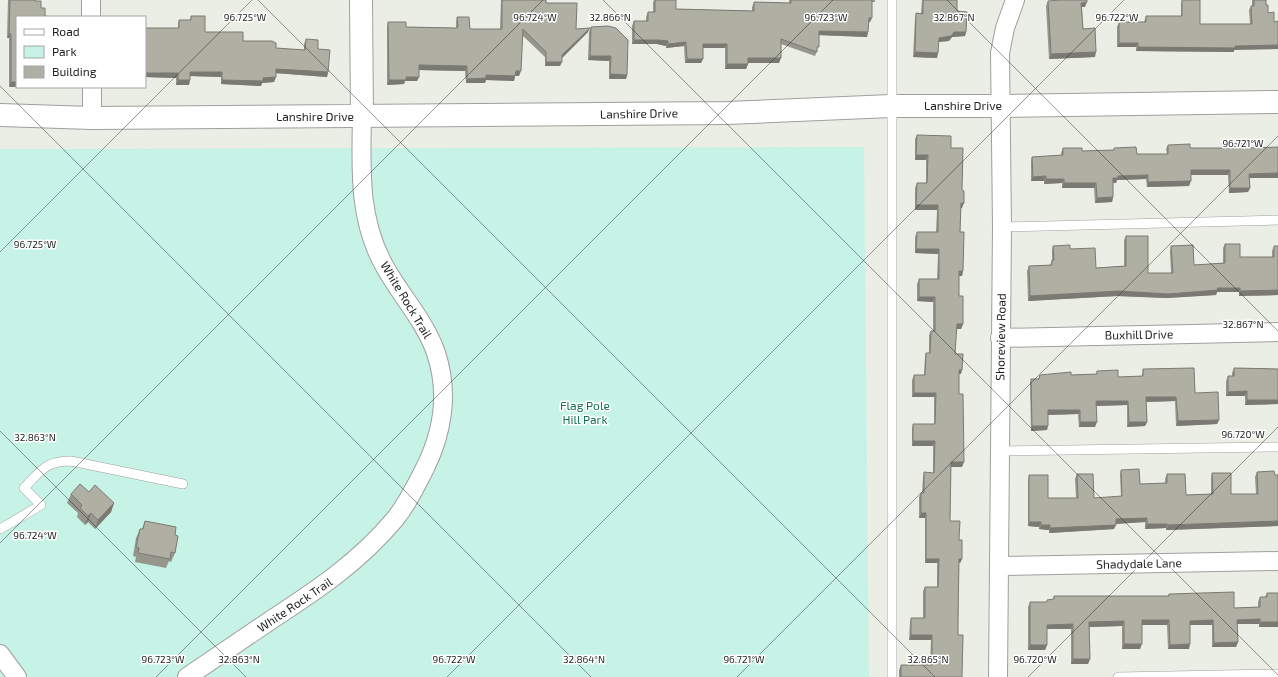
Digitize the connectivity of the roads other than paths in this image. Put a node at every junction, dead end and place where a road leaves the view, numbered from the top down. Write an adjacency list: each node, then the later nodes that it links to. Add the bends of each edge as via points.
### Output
1 (91, 0): 5 (street)
2 (361, 0): 11 (street, White Rock Trail)
3 (892, 0): 8 (lane)
4 (1015, 0): 9 (street, Shoreview Road, via 1000,53)
5 (91, 16)
6 (92, 88): 12 (street)
7 (1278, 102): 9 (street, Lanshire Drive)
8 (891, 106): 9 (street, Lanshire Drive); 11 (street, Lanshire Drive, via 726,113); 27 (lane)
9 (1001, 106): 14 (street, Shoreview Road)
10 (0, 115): 12 (street, Lanshire Drive)
11 (362, 117): 12 (street, Lanshire Drive); 26 (street, White Rock Trail, via 361,181 366,220 385,267 425,328 439,366 443,402 442,419 435,443 418,482 396,518 361,556 336,578)
12 (92, 118)
13 (1278, 220): 14 (lane)
14 (1002, 227): 16 (street, Shoreview Road)
15 (1278, 332): 16 (street, Buxhill Drive)
16 (1000, 338): 18 (street, Shoreview Road)
17 (1278, 447): 18 (lane)
18 (1000, 451): 22 (street, Shoreview Road)
19 (183, 484): 20 (lane, via 56,461 44,468 24,488 41,505)
20 (0, 529)
21 (1278, 561): 22 (street, Shadydale Lane)
22 (1000, 566): 28 (street, Shoreview Road)
23 (0, 654): 25 (street)
24 (1277, 675): 29 (lane)
25 (17, 677)
26 (187, 677)
27 (892, 677)
28 (998, 677)
29 (1118, 677)

